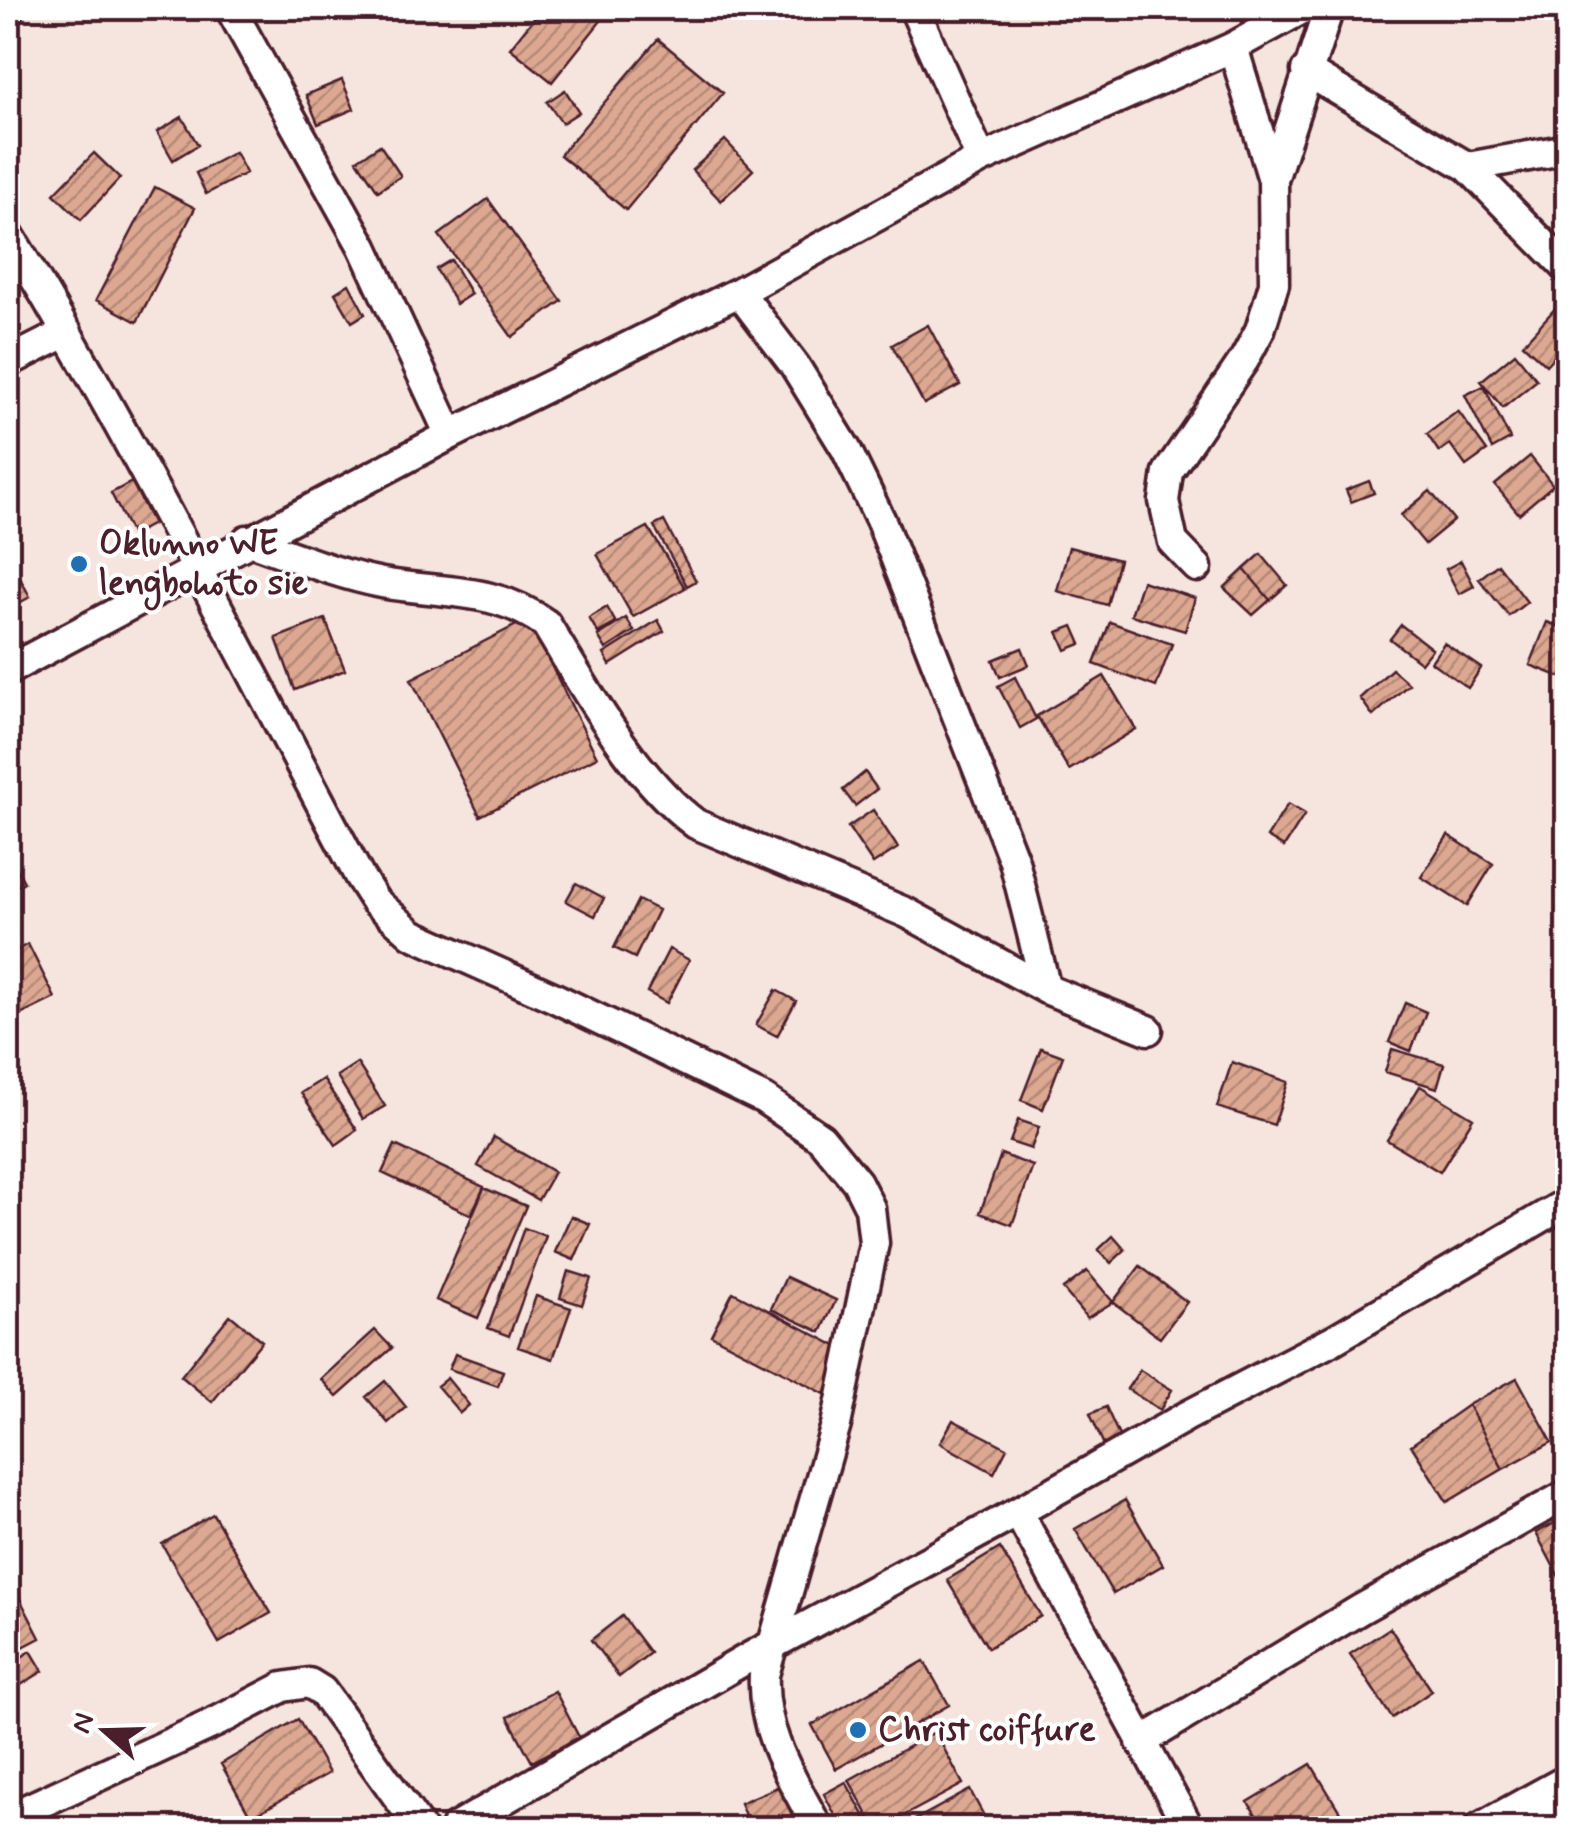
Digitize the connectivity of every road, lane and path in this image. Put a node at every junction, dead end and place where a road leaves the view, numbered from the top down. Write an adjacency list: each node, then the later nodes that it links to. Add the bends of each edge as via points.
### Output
1 (230, 8): 16 (street, via 364,247)
2 (914, 8): 8 (street)
3 (1304, 8): 5 (street)
4 (1329, 8): 6 (street)
5 (1233, 47): 8 (street); 10 (street)
6 (1306, 71): 9 (street); 10 (street)
7 (1568, 149): 9 (street)
8 (982, 159): 13 (street)
9 (1468, 167): 12 (street)
10 (1274, 180): 18 (street, via 1274,284 1260,330 1168,472 1164,501 1173,542)
11 (8, 234): 14 (street)
12 (1568, 270)
13 (739, 292): 16 (street); 21 (street, via 795,366 881,521 1014,860)
14 (67, 332): 15 (street); 19 (street)
15 (8, 362)
16 (450, 434): 17 (street)
17 (247, 540): 19 (street); 21 (street, via 379,582 493,596 524,608 546,624 649,782 696,824 907,914)
18 (1197, 567)
19 (197, 568): 20 (street); 26 (street, via 359,876 394,920 764,1099 821,1138 857,1182 870,1208 874,1243 836,1425)
20 (8, 670)
21 (1046, 989): 22 (street)
22 (1148, 1030)
23 (1568, 1202): 25 (street, via 1334,1340)
24 (1568, 1494): 27 (street)
25 (1018, 1512): 26 (street); 27 (street)
26 (772, 1646): 32 (street); 33 (street, via 763,1688 768,1726)
27 (1142, 1742): 34 (street)
28 (1568, 1779): 29 (street)
29 (1536, 1798): 35 (street); 36 (street)
30 (8, 1818): 31 (street, via 283,1687 309,1684 322,1690)
31 (420, 1828)
32 (455, 1828)
33 (818, 1828)
34 (1189, 1828)
35 (1479, 1828)
36 (1552, 1828)

